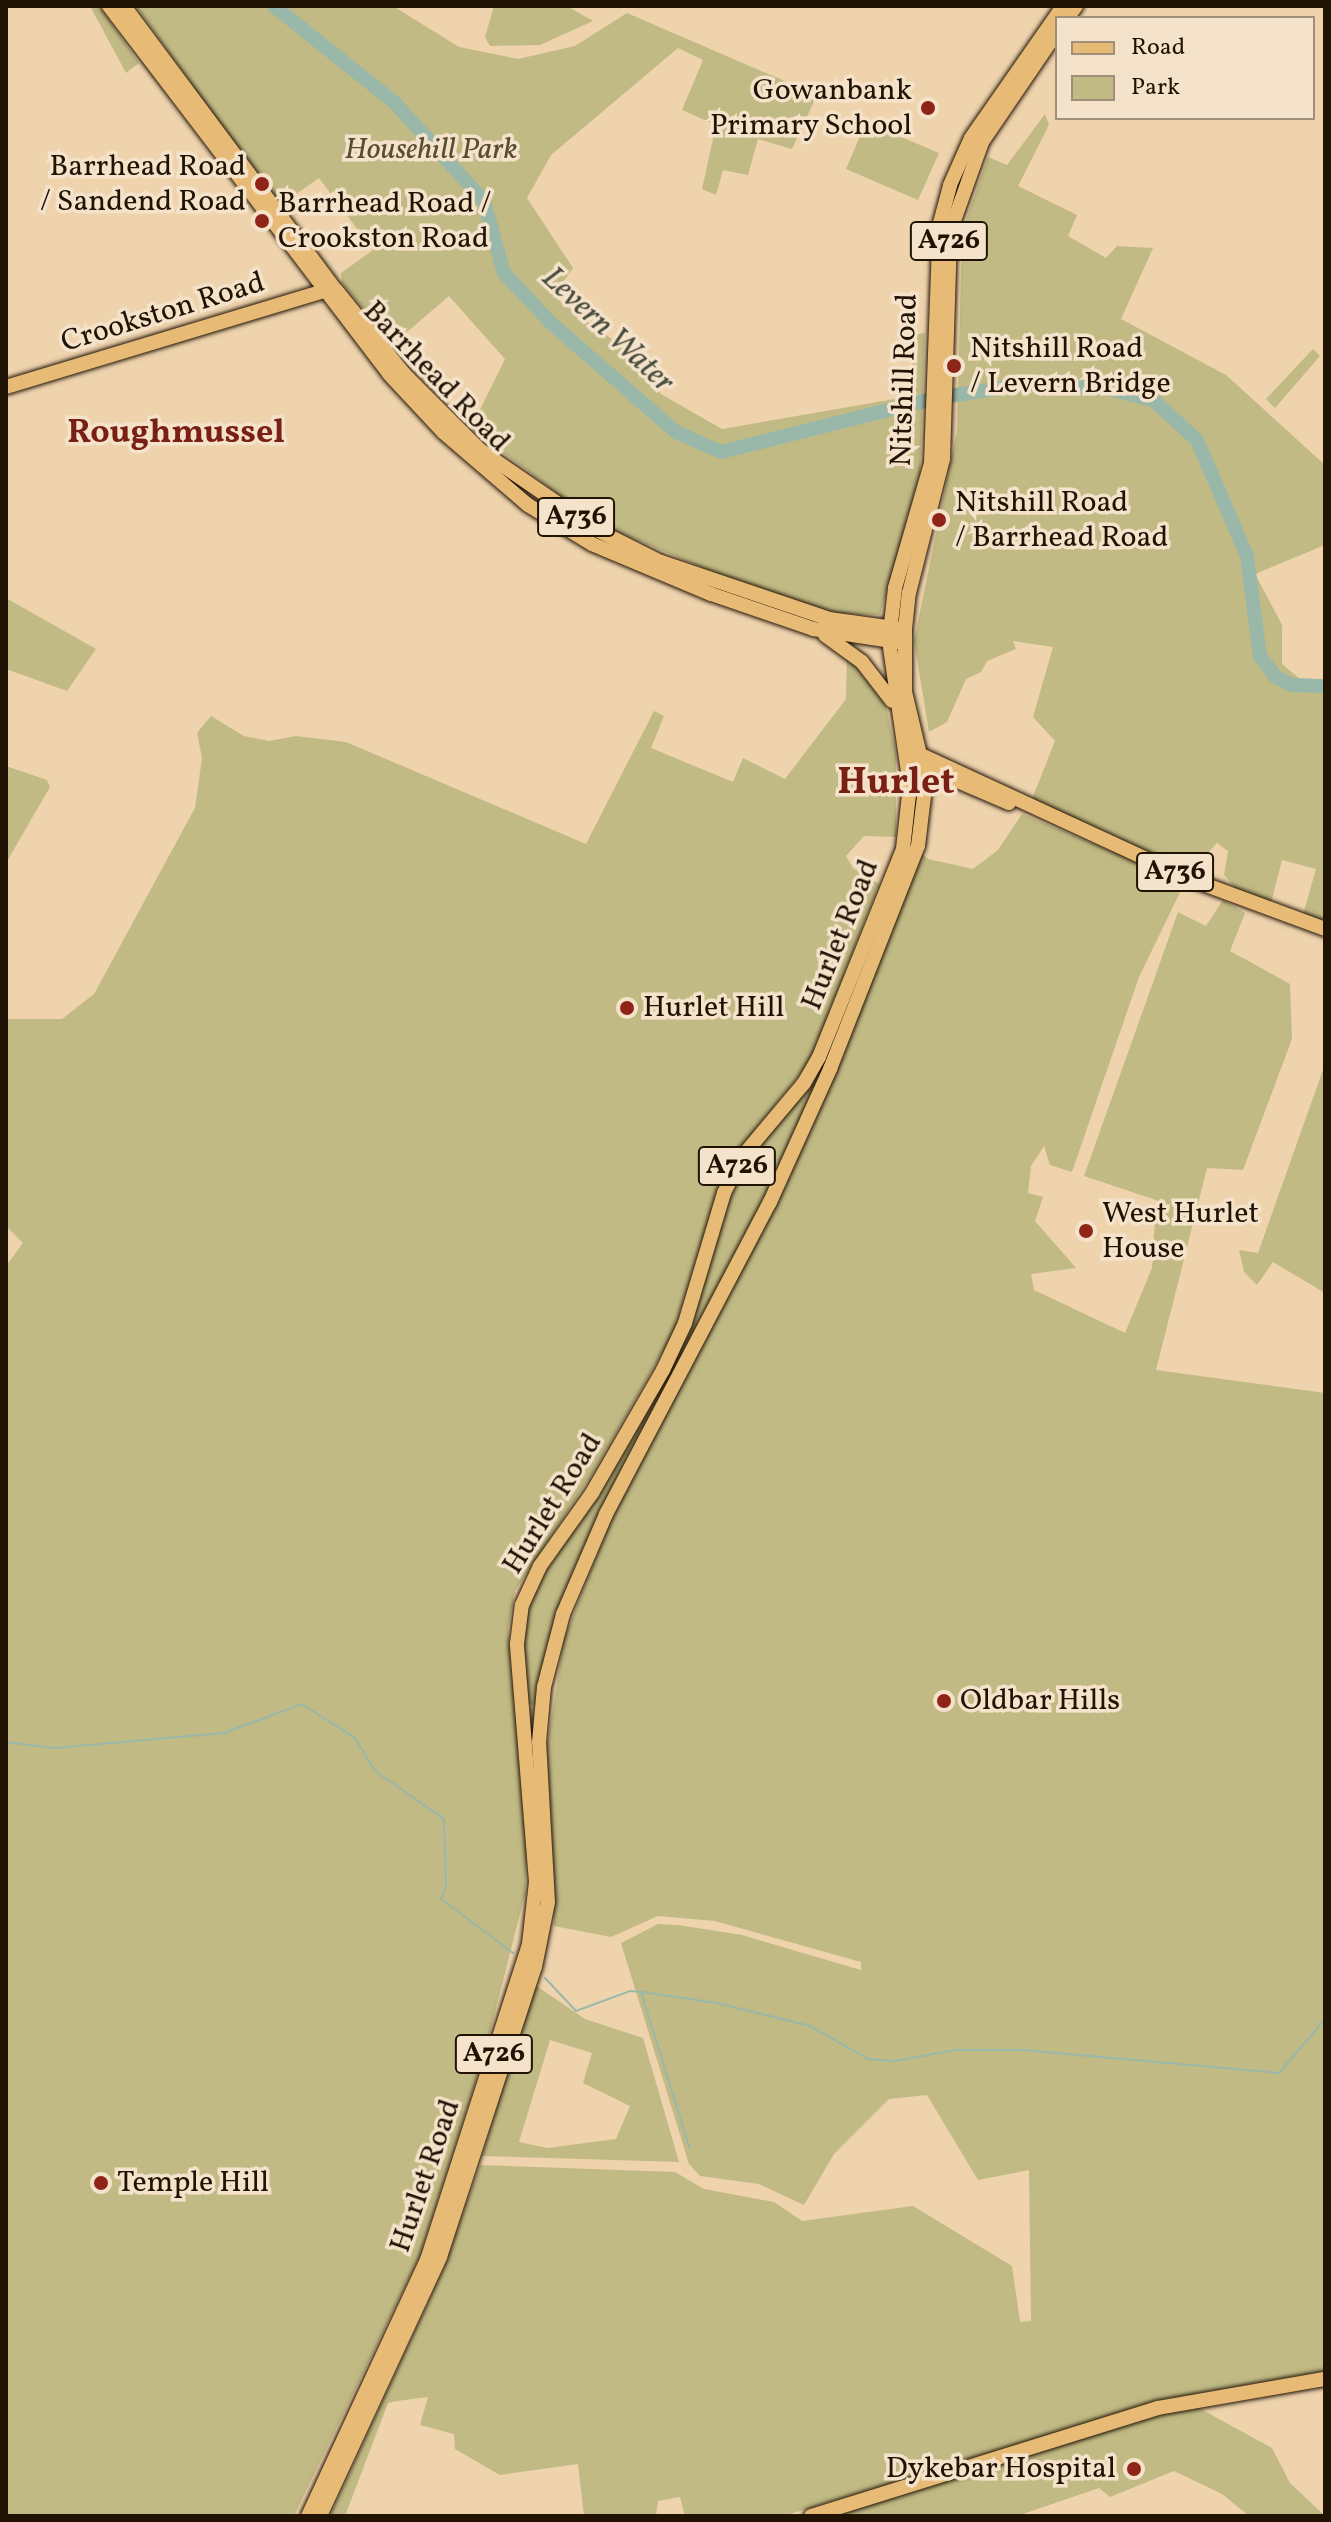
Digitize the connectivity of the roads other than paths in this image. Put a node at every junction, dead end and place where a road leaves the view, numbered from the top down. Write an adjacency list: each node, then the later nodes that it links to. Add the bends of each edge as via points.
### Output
1 (109, 6): 5 (main road, Barrhead Road)
2 (124, 6): 5 (main road, Barrhead Road)
3 (1055, 17): 7 (main road, Nitshill Road / A726, via 988,111 950,185 934,276)
4 (1055, 35): 7 (main road, Nitshill Road / A726, via 982,142 957,203 945,276)
5 (329, 290): 6 (main road, Crookston Road); 8 (main road, Barrhead Road / A736, via 401,379 539,494 661,562)
6 (6, 387)
7 (939, 438): 11 (main road, Nitshill Road / A726, via 900,567)
8 (749, 600): 9 (main road, Barrhead Road / A736); 10 (main road, Barrhead Road / A736)
9 (830, 626): 10 (main road, Barrhead Road / A736); 11 (main road, Barrhead Road / A736)
10 (813, 629): 12 (main road, A736, via 862,662)
11 (897, 635): 12 (main road, Hurlet Road / A726)
12 (903, 712): 13 (main road, Hurlet Road / A726)
13 (914, 758): 14 (main road, A736, via 1203,885); 16 (main road, Hurlet Road / A726, via 903,849 819,1057 804,1083 741,1158 724,1193 685,1323 663,1370 592,1493 540,1566 522,1605 517,1644 536,1882 529,1944 427,2260); 17 (main road, Hurlet Road / A726, via 925,813 918,846 830,1069 743,1260 606,1514 563,1614 544,1687 539,1742 548,1902 535,1967 440,2257)
14 (1325, 929)
15 (1325, 2379): 18 (main road, via 1158,2408)
16 (308, 2516)
17 (320, 2516)
18 (811, 2516)

